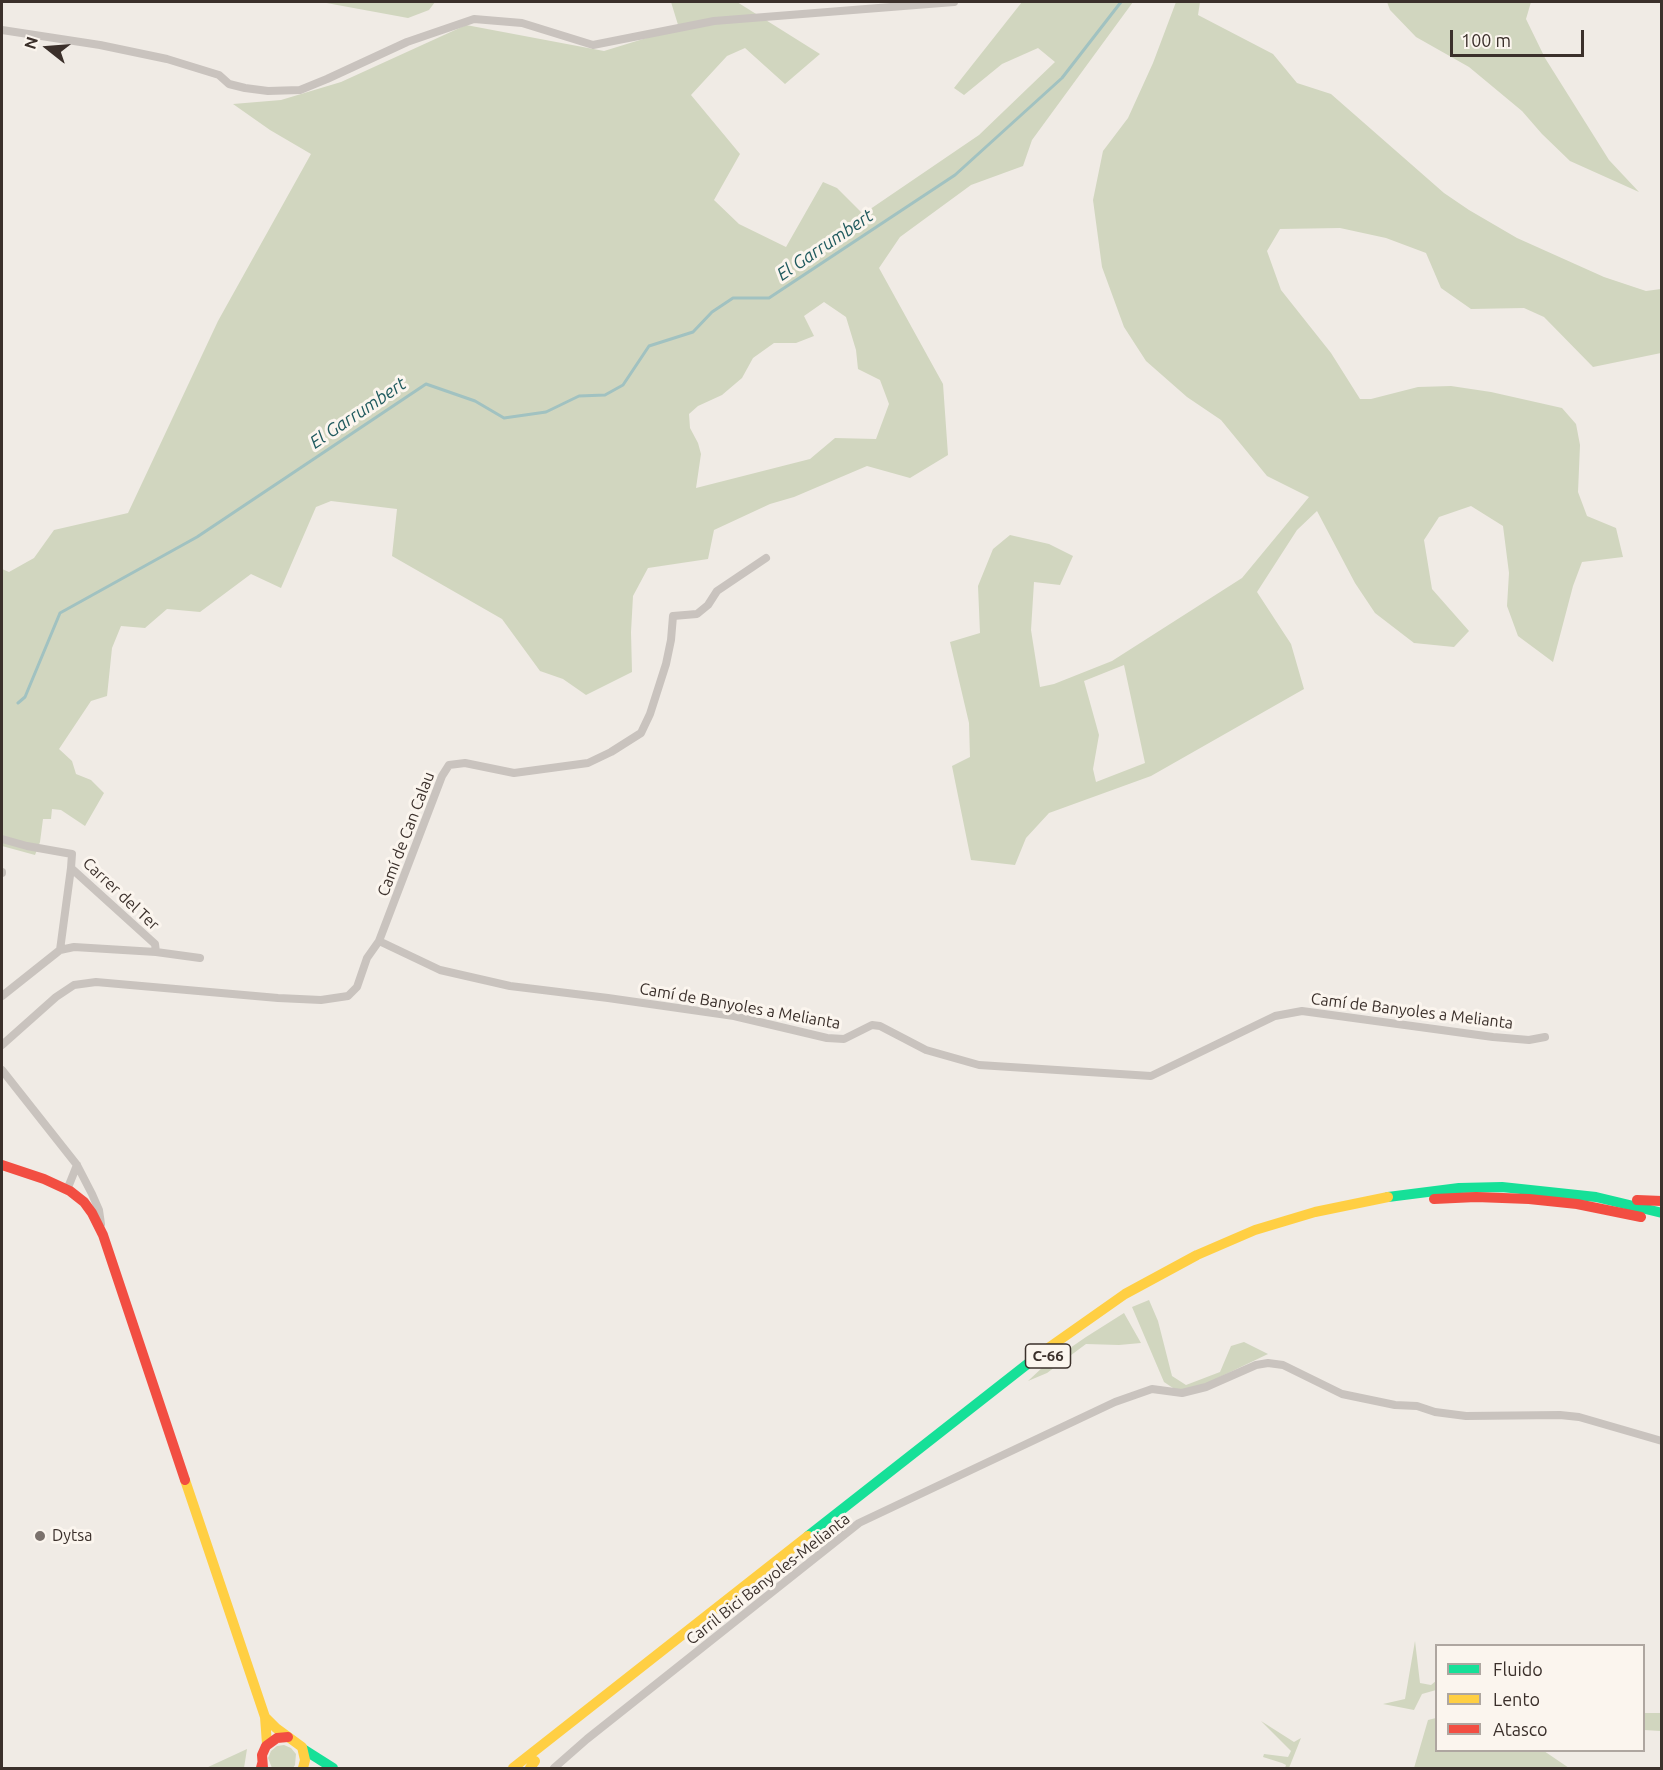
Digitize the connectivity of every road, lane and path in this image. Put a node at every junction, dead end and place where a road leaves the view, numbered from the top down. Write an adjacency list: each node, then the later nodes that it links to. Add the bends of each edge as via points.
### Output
1 (954, 2): 2 (street, via 714,21 593,45 522,22 474,19 407,42 300,90 268,92 229,84 219,75 167,59)
2 (2, 30)
3 (766, 558): 6 (street, Camí de Can Calau, via 717,591 697,614 673,615 668,656 641,733 588,763 514,773 465,763 449,765)
4 (2, 839): 5 (street, Carrer del Ter, via 72,854)
5 (70, 868): 7 (street); 8 (street, Carrer del Ter, via 155,944)
6 (379, 941): 11 (street, Camí de Banyoles a Melianta, via 440,970 510,986 734,1016 826,1038 844,1039 872,1025 880,1026 926,1050 979,1065 1151,1076 1275,1016 1302,1011 1493,1037); 12 (street, Camí de Can Calau, via 367,958 357,987 348,996 321,1000 96,982 74,985)
7 (60, 950): 8 (street, via 74,947); 10 (street)
8 (156, 952): 9 (street)
9 (200, 958)
10 (2, 996)
11 (1545, 1037)
12 (2, 1045)
13 (2, 1070): 15 (street)
14 (2, 1165): 17 (main road)
15 (77, 1165): 16 (street); 17 (street)
16 (90, 1188): 19 (street); 23 (street)
17 (67, 1190): 19 (main road)
18 (1596, 1197): 20 (main road); 21 (main road, C-66); 28 (main road, C-66, via 1502,1187 1399,1195 1283,1221 1224,1242 1169,1269 1093,1314 1033,1359)
19 (78, 1198): 23 (main road, via 92,1213)
20 (1662, 1201)
21 (1662, 1213)
22 (1662, 1222): 30 (main road, C-66, via 1529,1198 1430,1199 1317,1219 1200,1261 1129,1300 1062,1345)
23 (103, 1235): 25 (main road)
24 (1662, 1441): 36 (street, Carril Bici Banyoles-Melianta, via 1579,1417 1466,1416 1385,1403 1342,1394 1283,1365 1268,1363 1206,1388 1182,1393 1152,1389 1115,1402 859,1523)
25 (265, 1717): 26 (main road); 27 (main road)
26 (288, 1737): 27 (main road); 29 (main road)
27 (267, 1744): 31 (main road)
28 (539, 1748): 34 (main road); 35 (main road, C-66)
29 (303, 1749): 32 (main road); 33 (main road)
30 (530, 1766)
31 (262, 1767)
32 (303, 1768)
33 (333, 1768)
34 (505, 1768)
35 (513, 1768)
36 (554, 1768)

